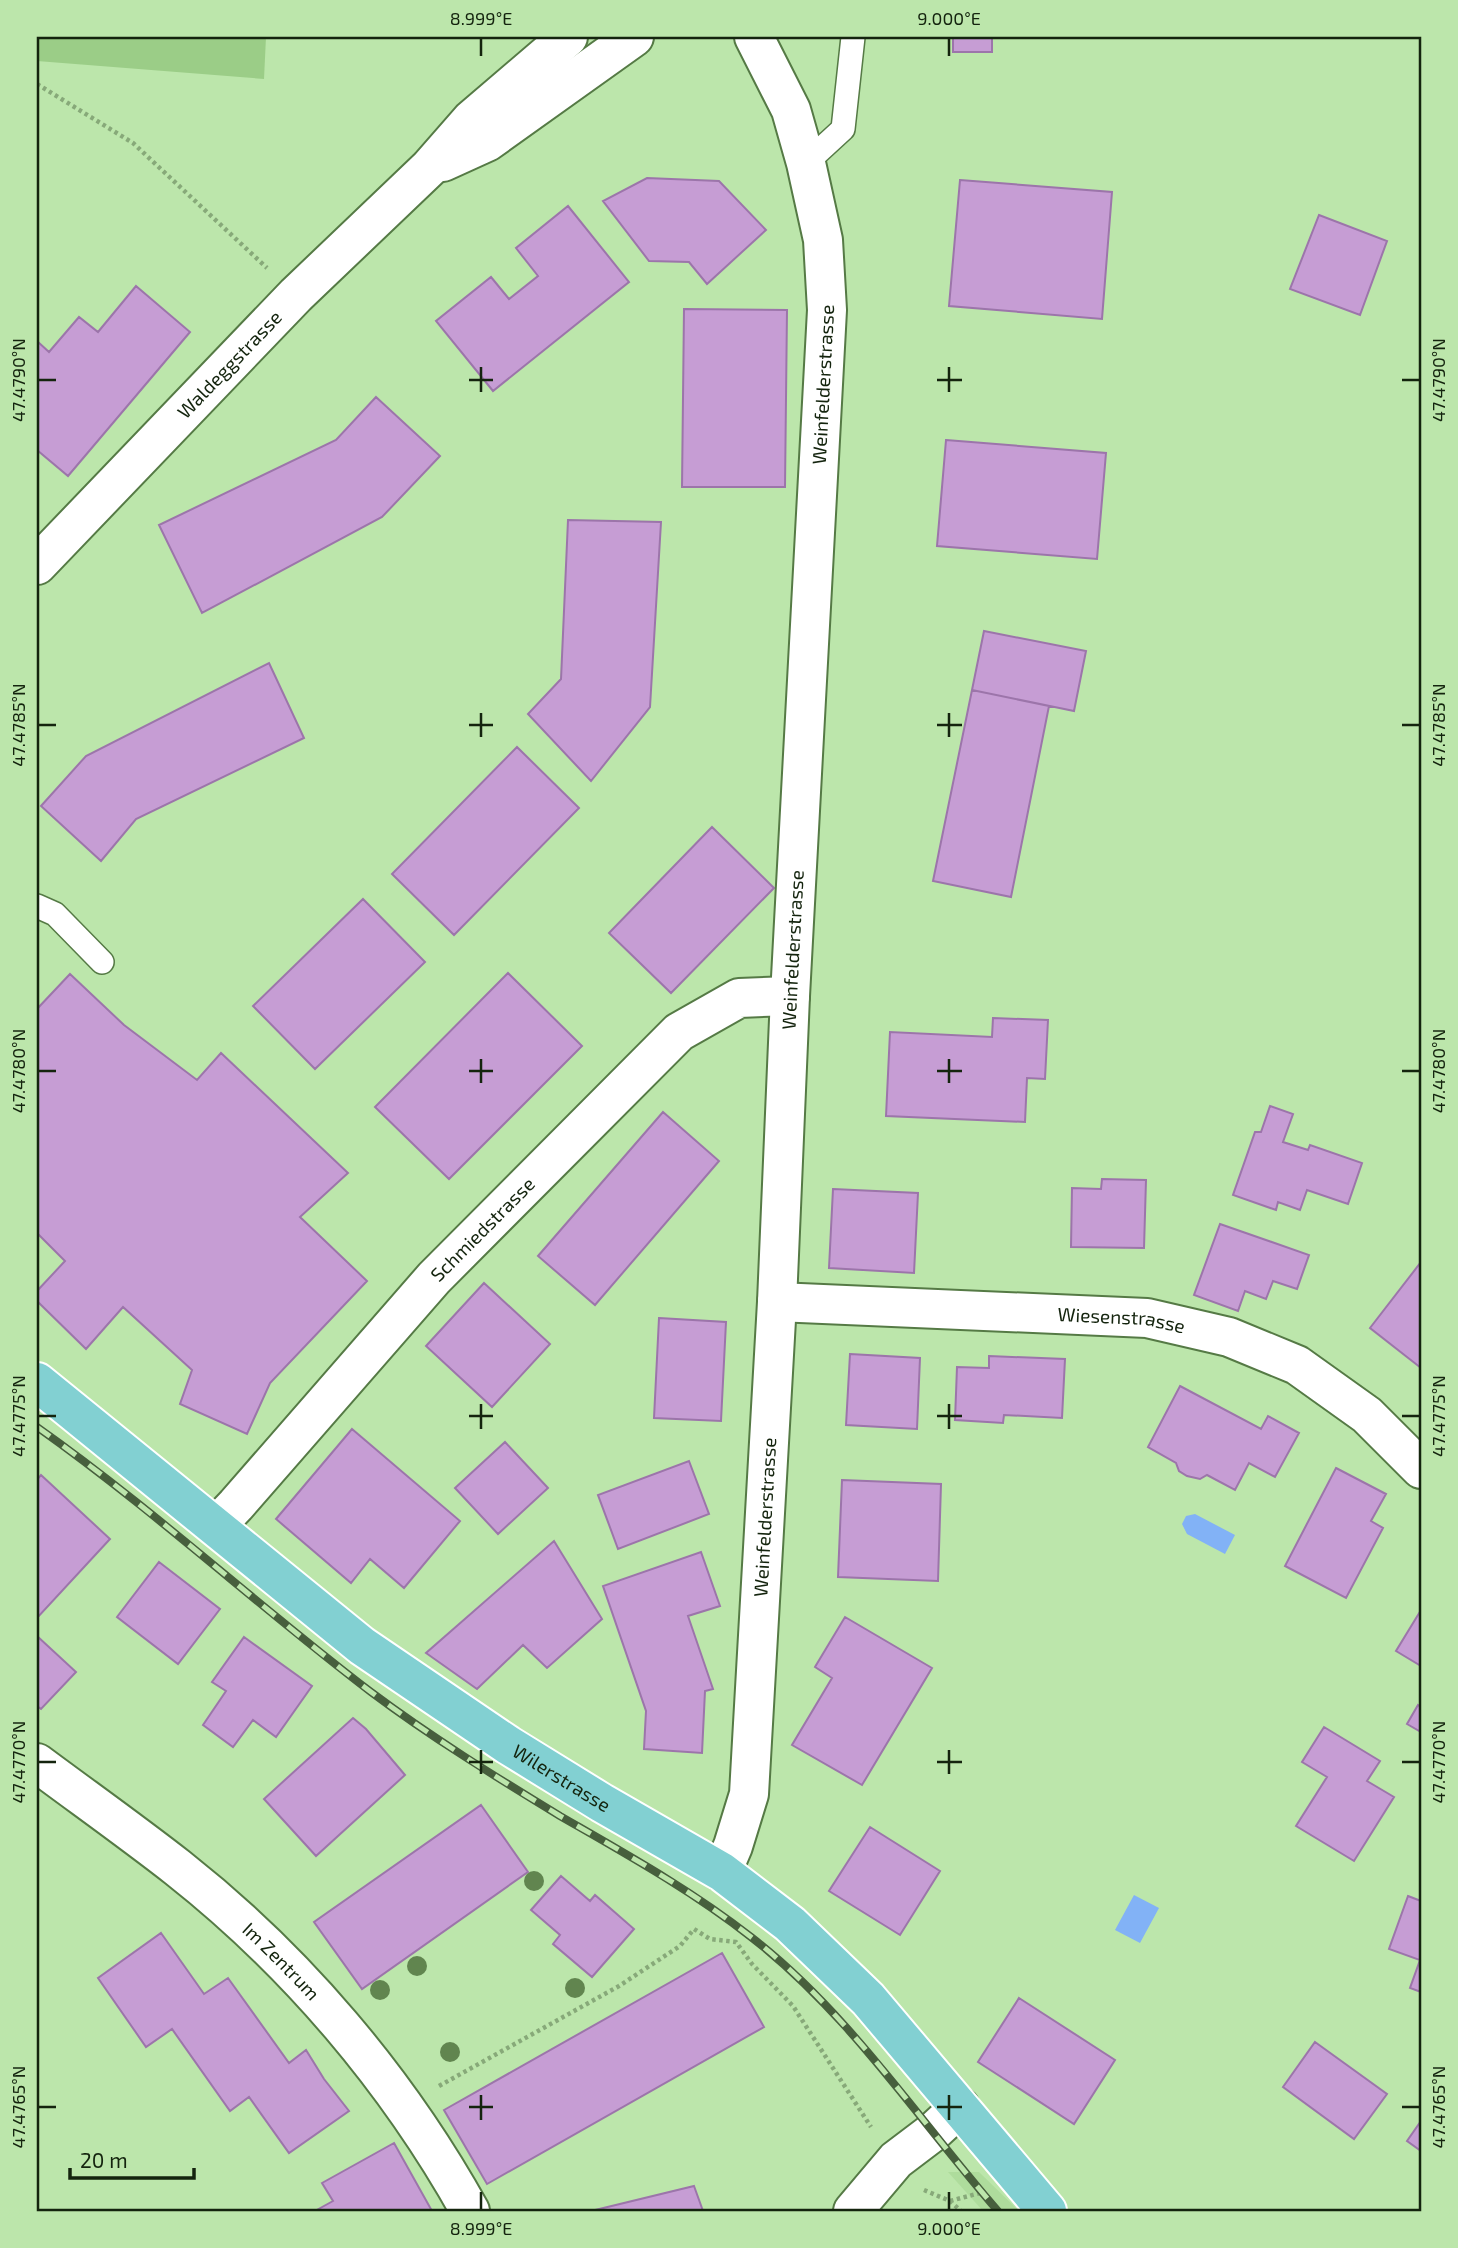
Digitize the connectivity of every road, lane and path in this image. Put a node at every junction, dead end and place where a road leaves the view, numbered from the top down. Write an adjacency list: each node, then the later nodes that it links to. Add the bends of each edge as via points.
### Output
1 (568, 37): 7 (street, via 471,120)
2 (634, 37): 7 (street, via 487,142)
3 (754, 37): 6 (street, Weinfelderstrasse, via 790,110)
4 (853, 37): 6 (lane, via 843,129)
5 (37, 84): 8 (path, via 133,143)
6 (806, 163): 12 (street, Weinfelderstrasse, via 823,240 827,310)
7 (429, 168): 8 (street, Waldeggstrasse)
8 (296, 295): 9 (street, Waldeggstrasse)
9 (37, 565)
10 (37, 906): 11 (lane, via 55,914)
11 (102, 962)
12 (790, 996): 13 (street, Weinfelderstrasse); 16 (street, Schmiedstrasse, via 738,998 679,1032 435,1278)
13 (777, 1302): 15 (street, Wiesenstrasse, via 1147,1318 1229,1337 1297,1365 1367,1415); 18 (street, Weinfelderstrasse, via 749,1794)
14 (37, 1382): 16 (main road, Wilerstrasse)
15 (1421, 1469)
16 (216, 1525): 18 (main road, Wilerstrasse, via 373,1654 520,1753)
17 (37, 1763): 19 (street, Im Zentrum, via 179,1868 236,1917 295,1975)
18 (722, 1872): 20 (main road, Wilerstrasse, via 790,1924 868,1999)
19 (404, 2106): 21 (path, via 619,1986 680,1946 695,1929 710,1939 736,1942 793,2006); 25 (street, Im Zentrum)
20 (960, 2108): 26 (street, via 896,2160); 28 (main road, Wilerstrasse)
21 (875, 2134)
22 (914, 2186): 24 (path)
23 (982, 2192): 24 (path)
24 (950, 2201): 27 (path)
25 (470, 2211)
26 (853, 2211)
27 (961, 2211)
28 (1047, 2211)

